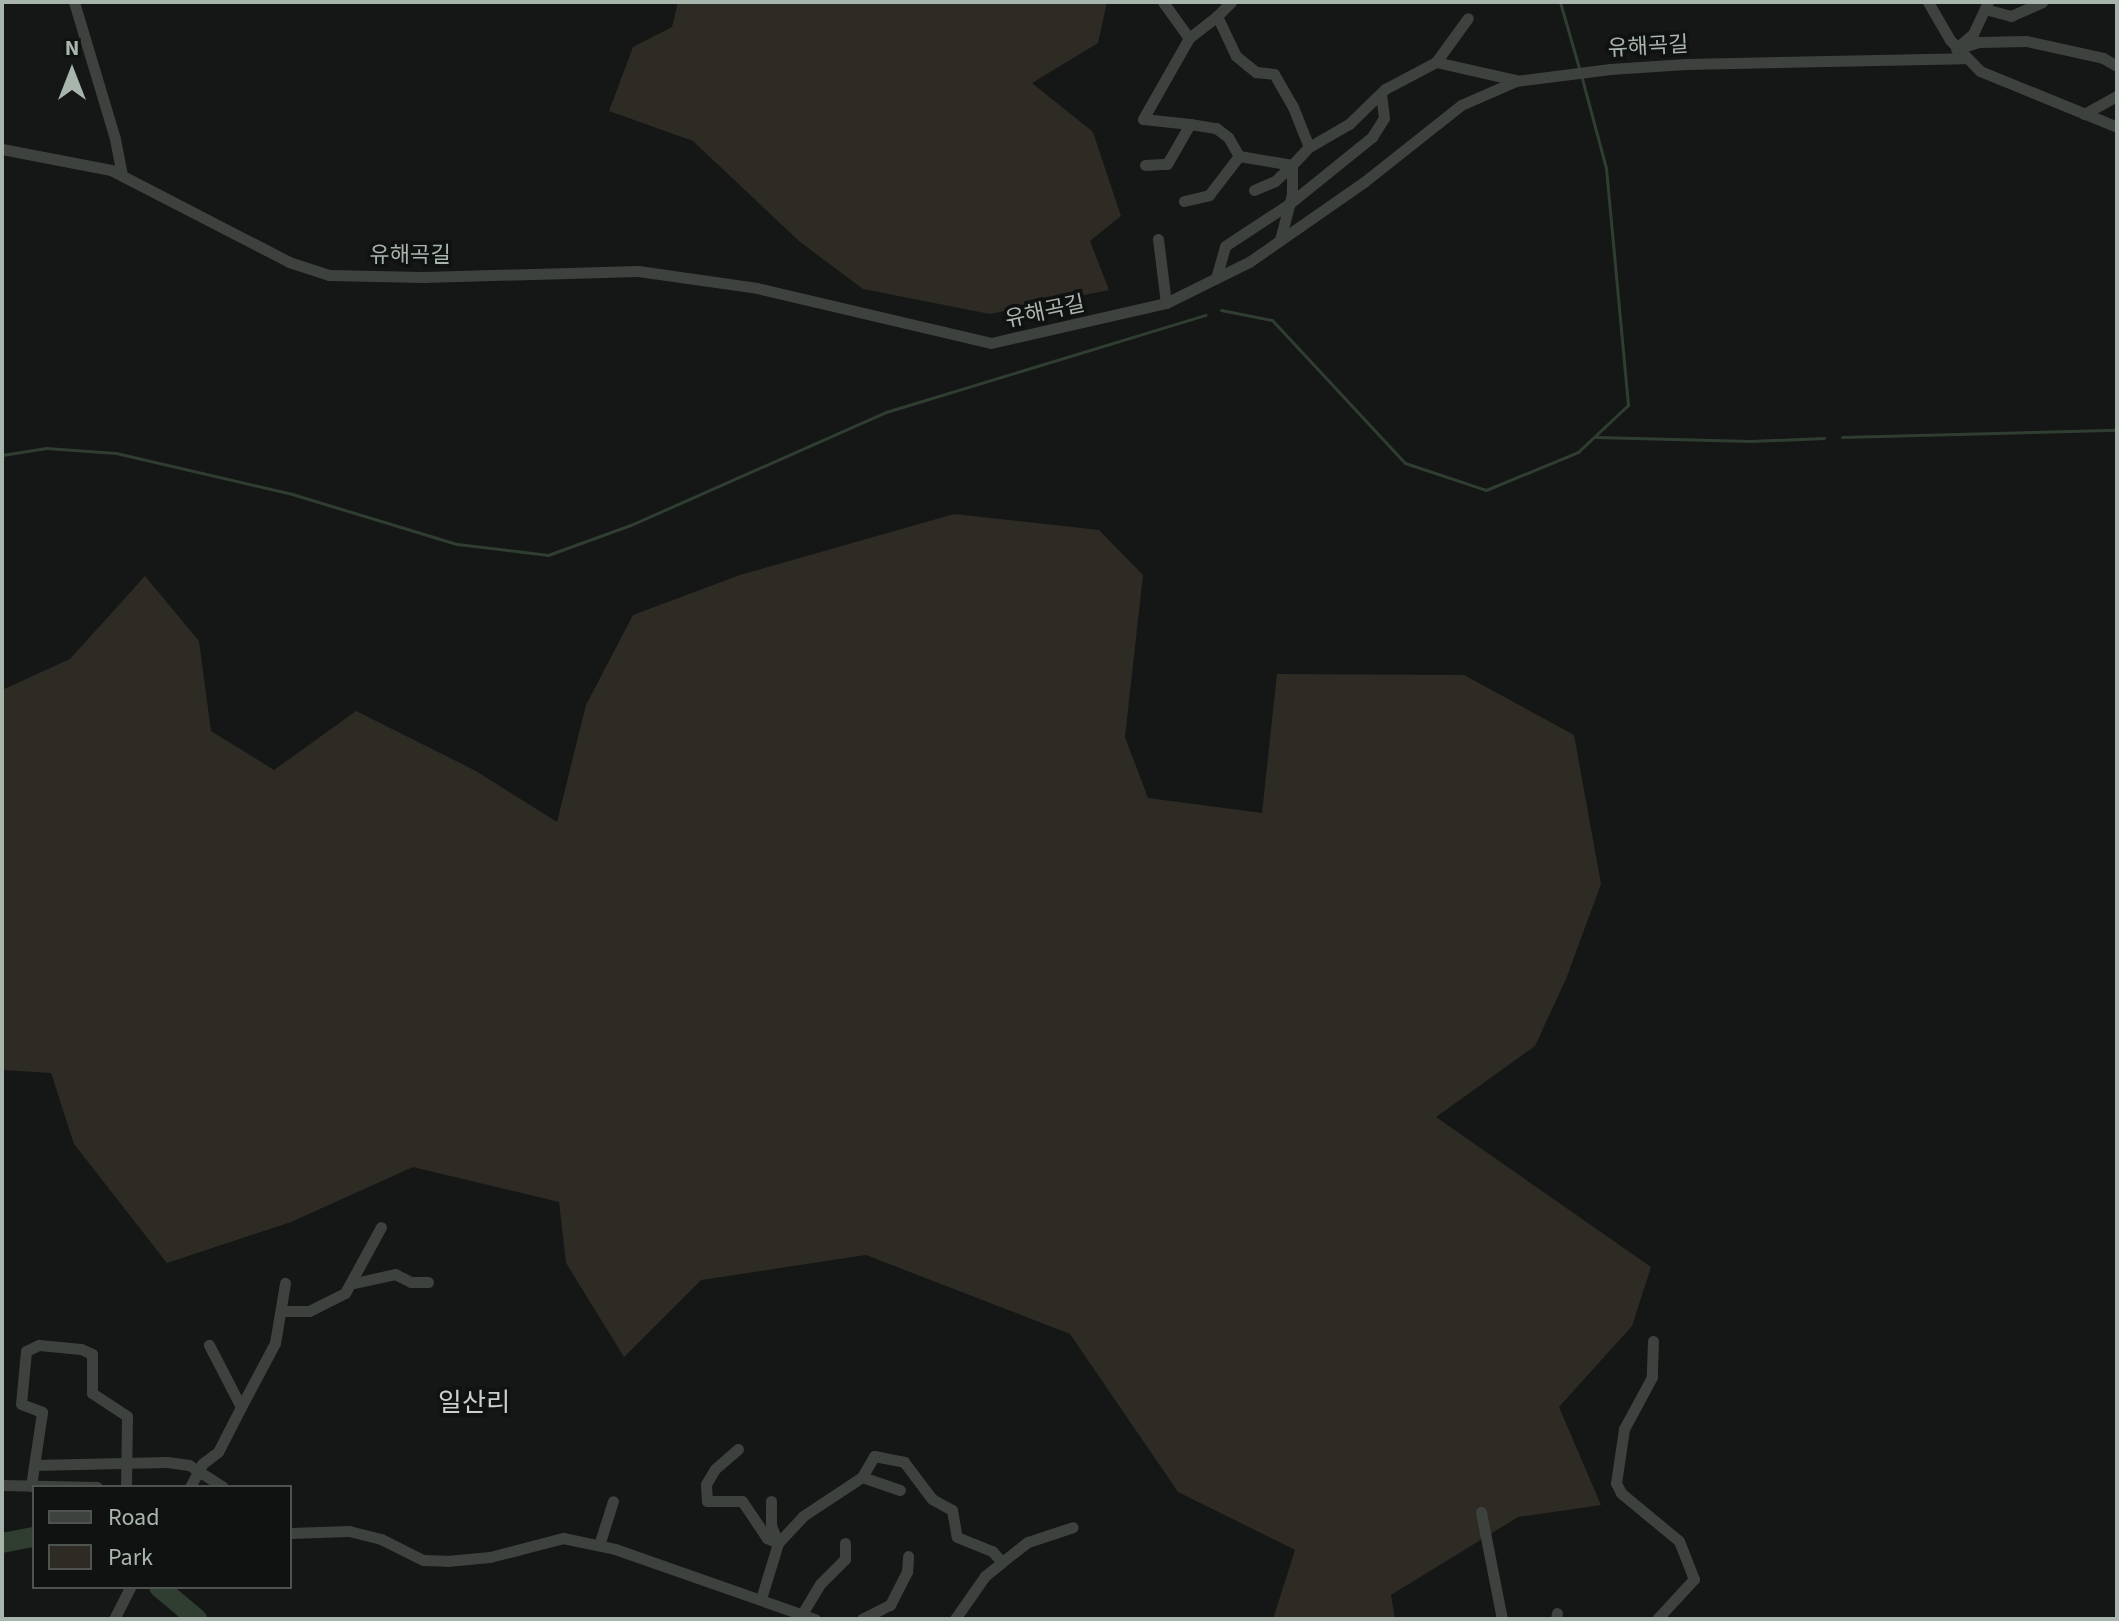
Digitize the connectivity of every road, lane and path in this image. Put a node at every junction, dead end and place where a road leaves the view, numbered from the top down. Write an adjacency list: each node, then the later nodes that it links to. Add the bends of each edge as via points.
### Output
1 (74, 2): 24 (street)
2 (1163, 2): 9 (street)
3 (1231, 2): 7 (street)
4 (1928, 2): 10 (street)
5 (2042, 2): 6 (street, via 2011,16)
6 (1986, 6): 10 (street)
7 (1217, 16): 9 (street); 19 (street, via 1236,56 1256,72 1274,74)
8 (1468, 18): 11 (street)
9 (1189, 38): 17 (street, via 1143,119)
10 (1960, 53): 12 (street, 유해곡길, via 1979,42 2026,41 2103,58); 13 (street, 유해곡길, via 1610,69); 16 (street, via 2008,85)
11 (1436, 62): 13 (street); 14 (street)
12 (2117, 66)
13 (1516, 81): 29 (street, 유해곡길, via 1461,105)
14 (1381, 93): 19 (street, via 1349,124); 27 (street, via 1384,118 1372,137)
15 (2117, 96): 16 (street)
16 (2084, 114): 18 (street)
17 (1190, 124): 21 (street, via 1216,128); 22 (street, via 1167,164)
18 (2117, 127)
19 (1309, 147): 23 (street)
20 (2, 149): 24 (street, 유해곡길)
21 (1239, 156): 23 (street); 26 (street, via 1209,195)
22 (1145, 165)
23 (1292, 165): 25 (street, via 1275,181); 27 (street)
24 (122, 175): 31 (street, 유해곡길, via 289,262 329,275 638,271 757,288 991,343)
25 (1254, 190)
26 (1184, 201)
27 (1289, 204): 29 (street); 30 (street, via 1225,246)
28 (1158, 239): 31 (street)
29 (1280, 240): 30 (street, 유해곡길)
30 (1216, 278): 31 (street, 유해곡길)
31 (1166, 303)
32 (381, 1227): 35 (street)
33 (428, 1282): 35 (street, via 411,1282 395,1274)
34 (285, 1283): 36 (street)
35 (350, 1284): 36 (street, via 345,1293 309,1311)
36 (282, 1311): 39 (street, via 269,1358)
37 (1653, 1341): 69 (street, via 1652,1377 1624,1429 1616,1483 1679,1541 1694,1579)
38 (209, 1345): 39 (street)
39 (241, 1407): 43 (street, via 218,1452)
40 (738, 1449): 56 (street, via 706,1484 707,1501 742,1501 767,1538)
41 (126, 1460): 42 (street); 42 (street, via 127,1416 92,1393 92,1354 39,1345 26,1351 21,1404 42,1412); 43 (street); 46 (street)
42 (34, 1465): 49 (street)
43 (199, 1470): 47 (street); 48 (street)
44 (862, 1477): 50 (street); 56 (street, via 803,1516); 60 (street, via 874,1456 904,1462 932,1499 952,1510 957,1537 992,1551)
45 (2, 1485): 49 (street)
46 (126, 1485)
47 (191, 1485)
48 (220, 1485)
49 (31, 1486)
50 (900, 1490)
51 (613, 1501): 58 (street)
52 (771, 1501): 56 (street)
53 (1481, 1512): 68 (street)
54 (1073, 1527): 60 (street, via 1028,1542)
55 (292, 1533): 58 (street, via 349,1531 381,1539 423,1560 447,1561 490,1557 563,1538)
56 (778, 1543): 62 (street)
57 (845, 1543): 63 (street, via 845,1559 820,1584)
58 (599, 1545): 62 (street)
59 (908, 1556): 66 (street, via 907,1572 890,1605)
60 (1002, 1562): 67 (street, via 985,1576)
61 (129, 1589): 64 (street)
62 (761, 1599): 63 (street)
63 (802, 1614): 65 (street)
64 (115, 1615)
65 (815, 1619)
66 (862, 1619)
67 (955, 1619)
68 (1502, 1619)
69 (1657, 1619)

